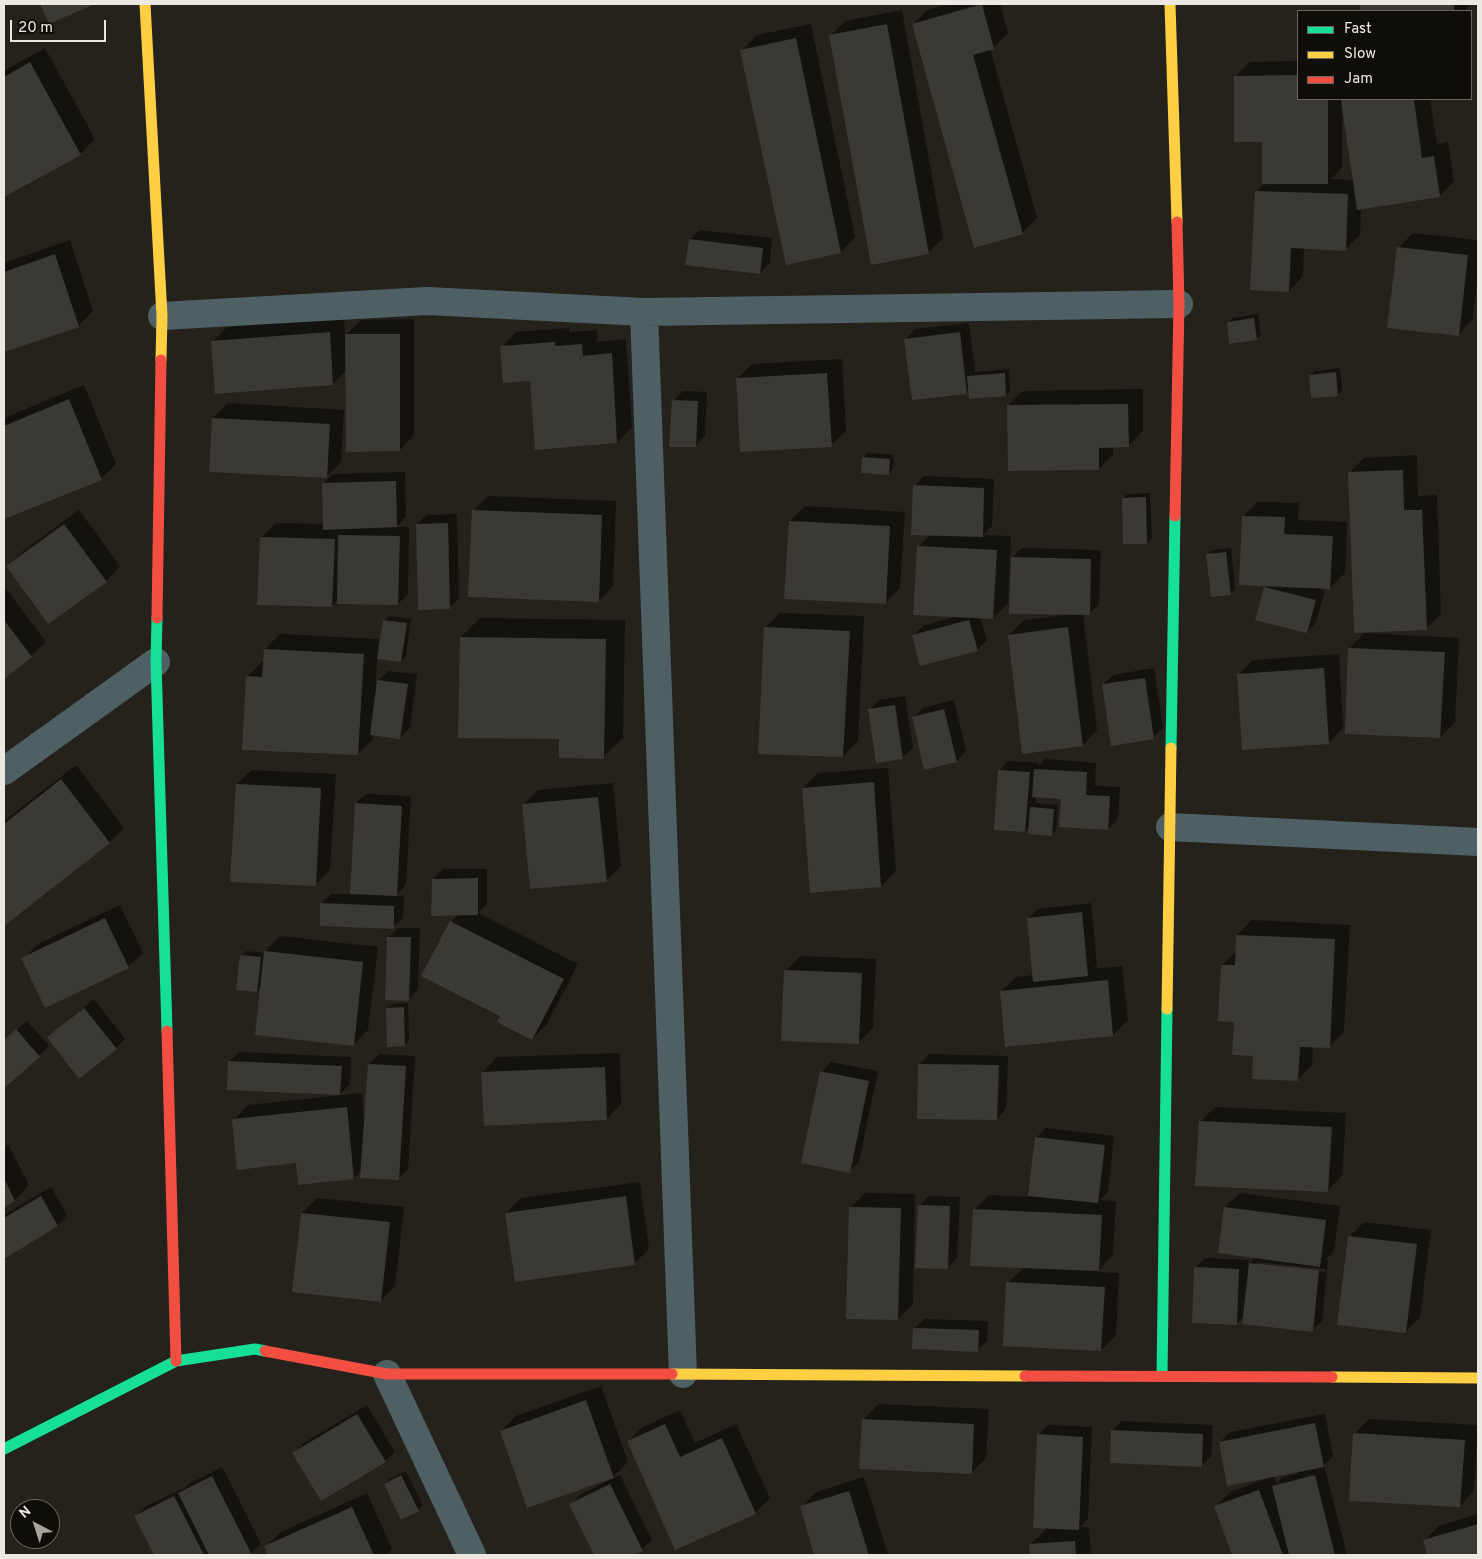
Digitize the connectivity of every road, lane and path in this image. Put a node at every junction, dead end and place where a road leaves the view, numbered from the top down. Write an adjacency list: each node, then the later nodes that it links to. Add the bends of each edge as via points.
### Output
1 (145, 4): 5 (street)
2 (1170, 4): 3 (street)
3 (1179, 304): 4 (street); 8 (street)
4 (644, 312): 5 (street, via 427,301); 12 (street)
5 (162, 316): 6 (street)
6 (156, 662): 7 (street); 10 (street)
7 (4, 771)
8 (1170, 827): 9 (street); 13 (street)
9 (1478, 842)
10 (176, 1360): 11 (street, via 255,1349); 15 (street)
11 (387, 1374): 12 (street); 16 (street)
12 (683, 1374): 13 (street)
13 (1162, 1376): 14 (street)
14 (1478, 1378)
15 (4, 1449)
16 (472, 1555)

